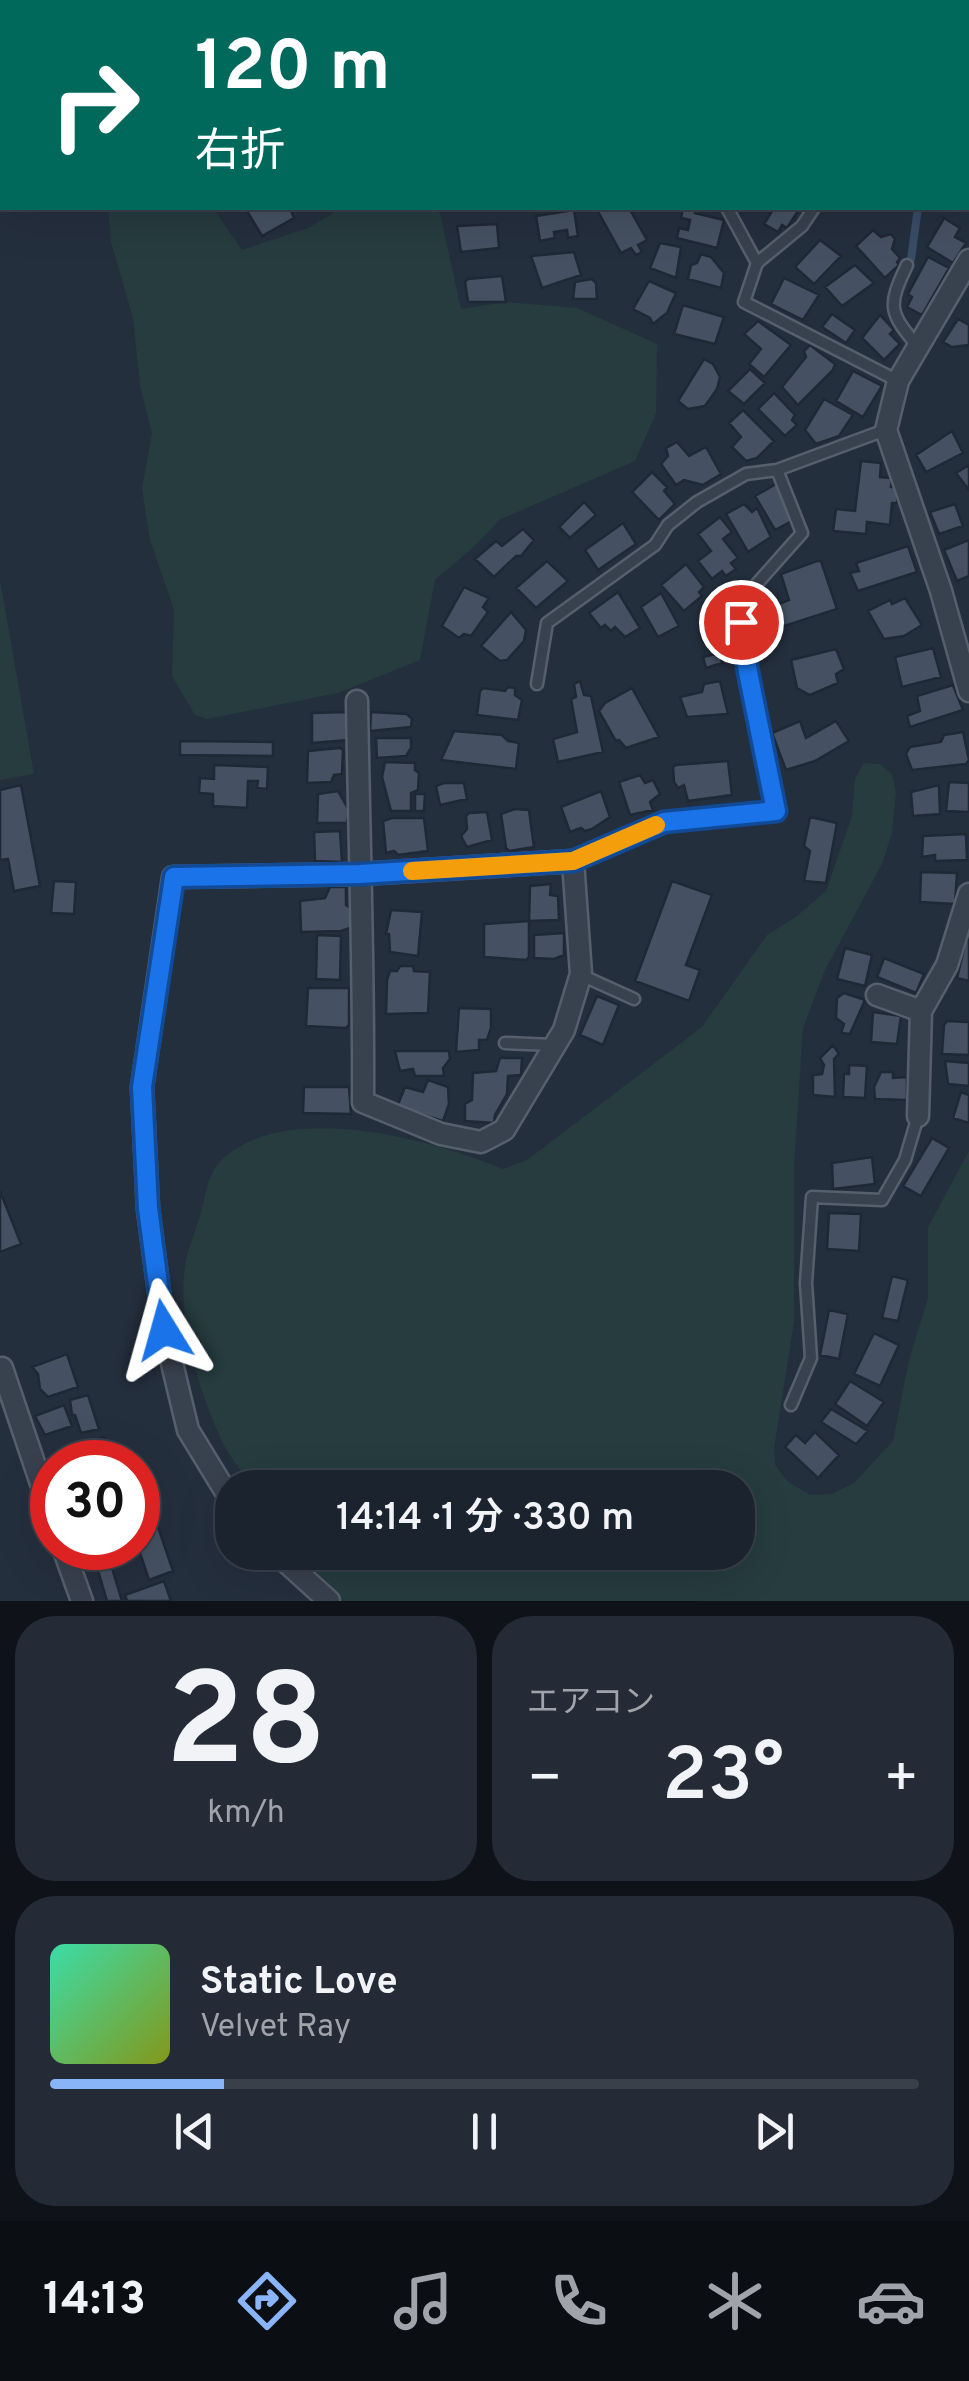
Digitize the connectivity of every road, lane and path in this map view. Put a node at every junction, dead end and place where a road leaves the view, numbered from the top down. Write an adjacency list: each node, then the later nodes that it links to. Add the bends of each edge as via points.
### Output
1 (727, 210): 4 (lane)
2 (813, 210): 4 (lane)
3 (969, 260): 6 (street)
4 (757, 263): 7 (lane, via 744,302)
5 (908, 265): 6 (lane, via 891,308)
6 (919, 348): 7 (street)
7 (898, 381): 8 (street)
8 (886, 430): 9 (lane); 13 (street)
9 (777, 470): 10 (lane, via 802,533); 12 (lane, via 746,474 697,502 655,545 546,623)
10 (746, 597)
11 (741, 622): 15 (lane, via 776,811 664,822)
12 (537, 684)
13 (969, 691)
14 (357, 701): 16 (street)
15 (573, 861): 16 (street); 18 (street)
16 (360, 874): 23 (street, via 363,1102 441,1134 481,1142 504,1130); 28 (street, via 174,877 142,1087 148,1208 164,1330 188,1430)
17 (969, 894): 21 (street, via 946,965)
18 (580, 974): 20 (lane); 23 (street)
19 (877, 995): 21 (street)
20 (634, 999)
21 (921, 1011): 24 (street)
22 (506, 1043): 23 (lane)
23 (554, 1046)
24 (918, 1116): 26 (lane, via 905,1160 882,1200 812,1196 806,1283 811,1358)
25 (2, 1368): 27 (street)
26 (791, 1406)
27 (30, 1451)
28 (215, 1474)
29 (71, 1570): 31 (street)
30 (294, 1570): 32 (street)
31 (82, 1601)
32 (329, 1601)

